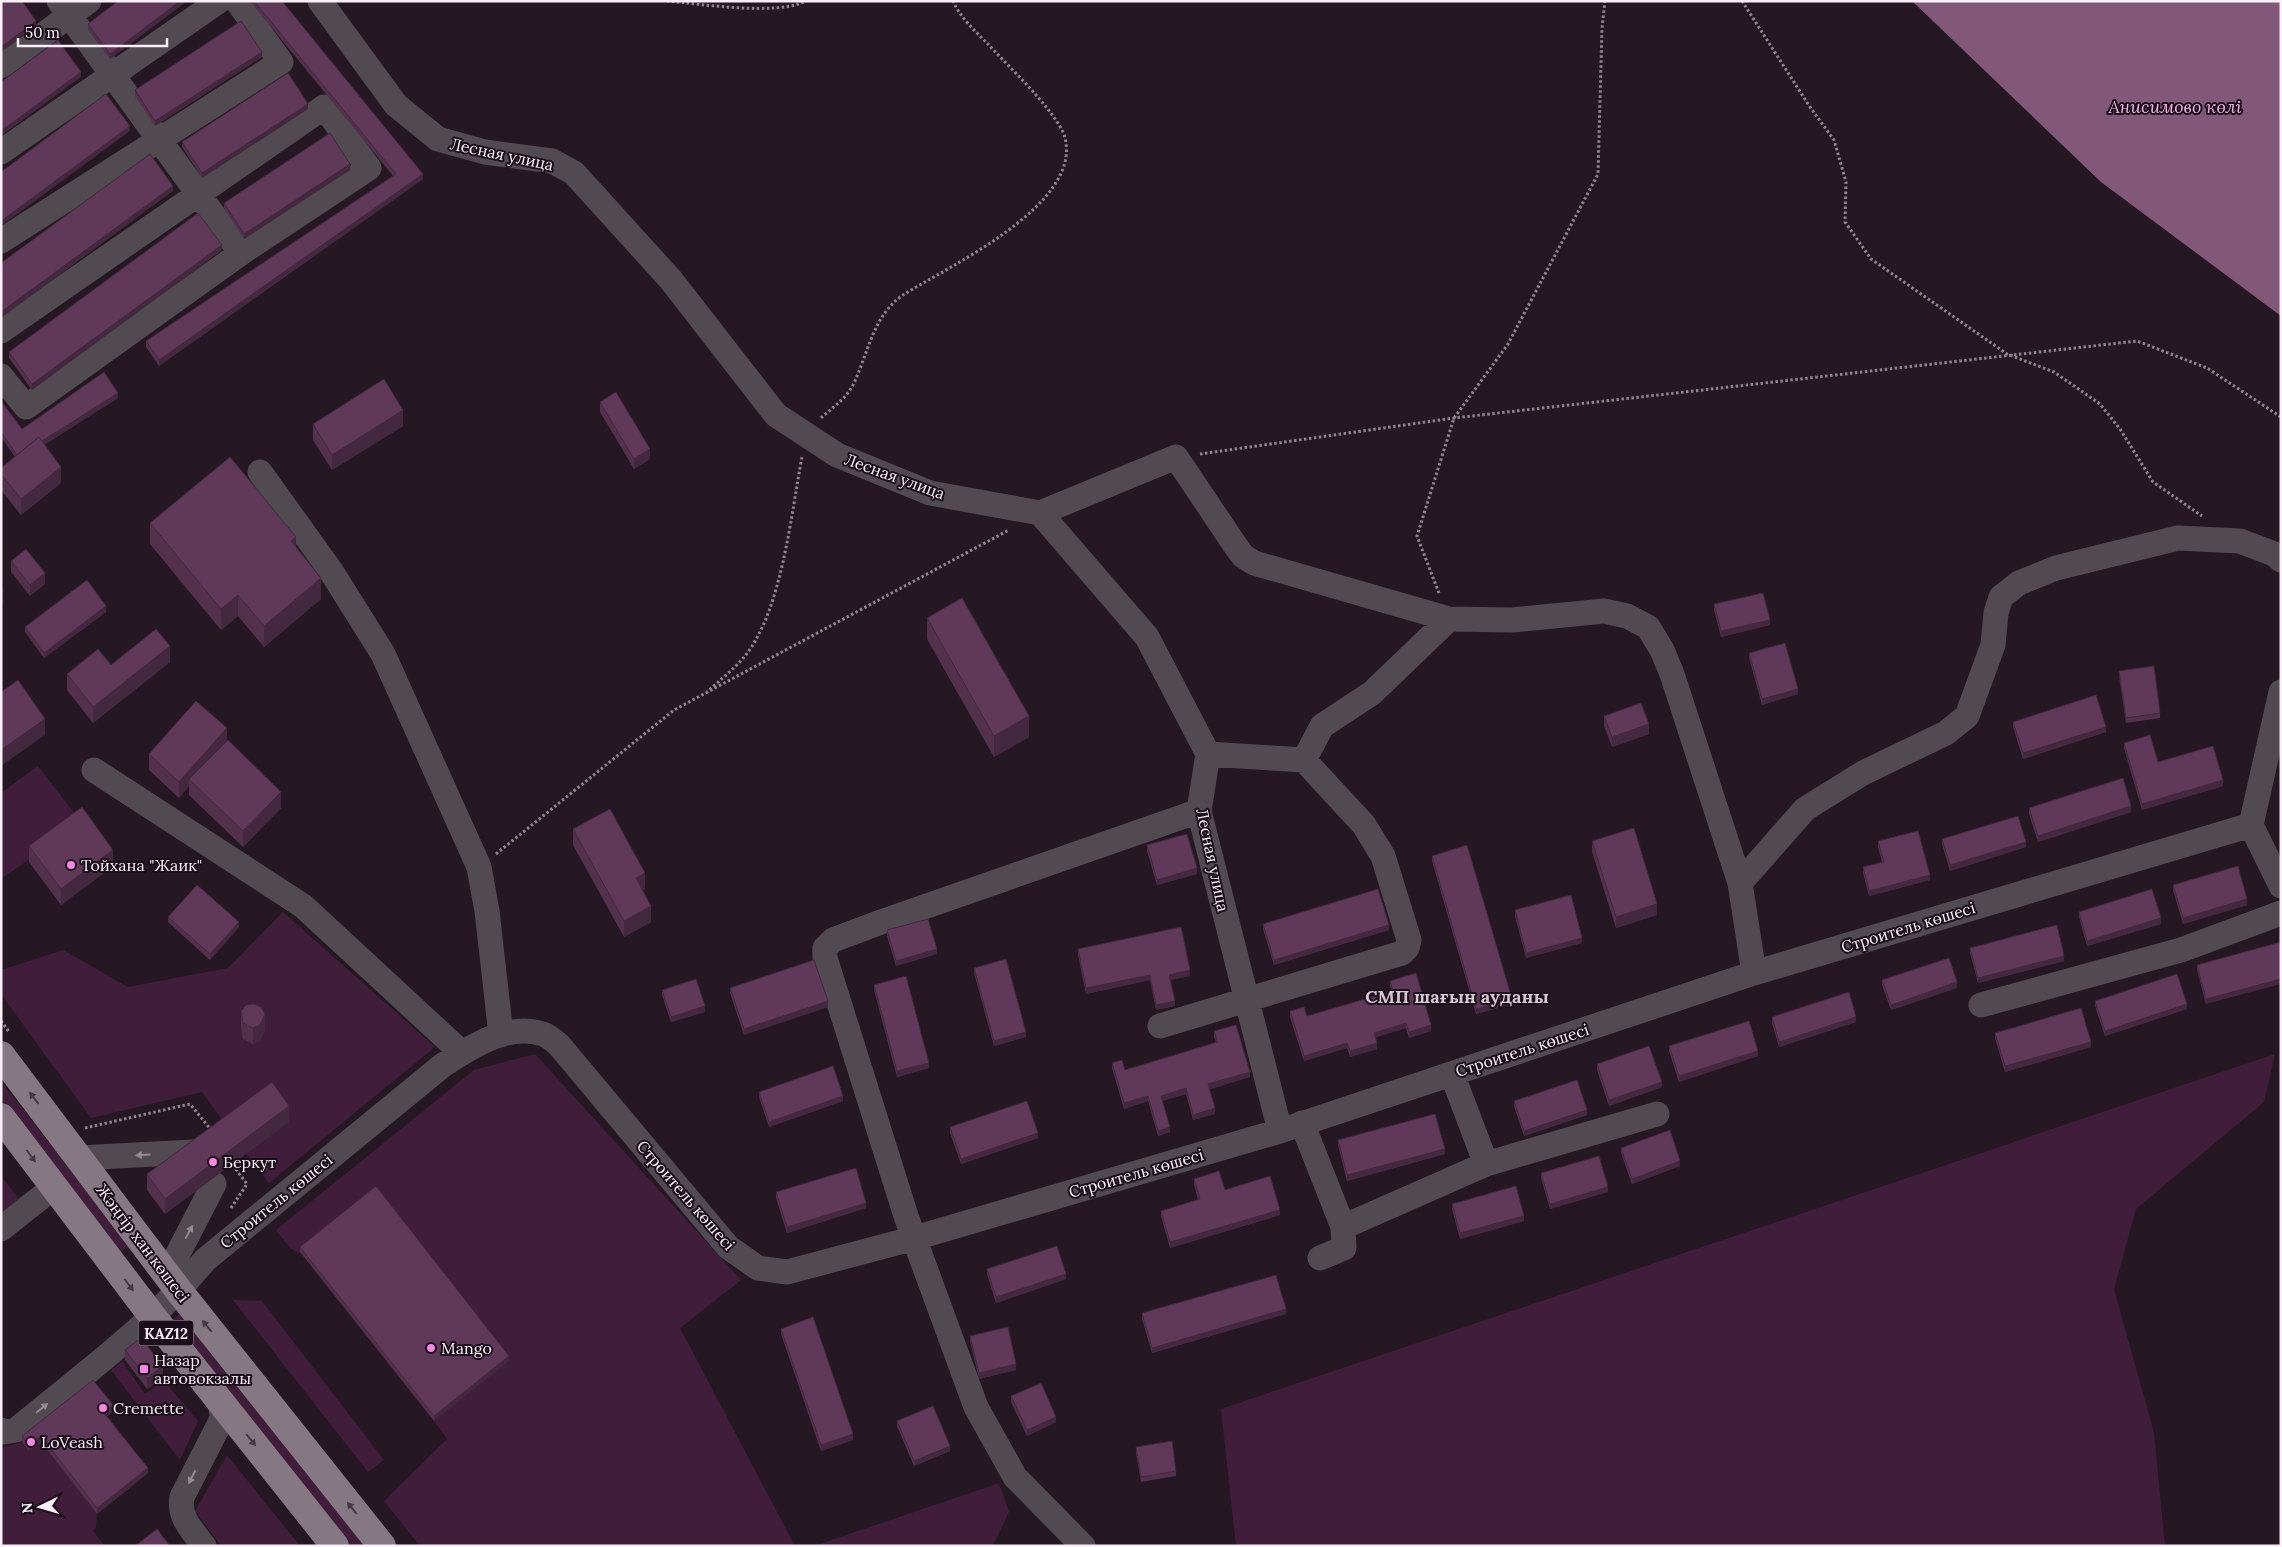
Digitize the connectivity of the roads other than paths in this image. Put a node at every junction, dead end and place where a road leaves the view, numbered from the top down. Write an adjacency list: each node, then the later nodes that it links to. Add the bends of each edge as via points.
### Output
1 (218, 1): 6 (street)
2 (236, 1): 7 (street, via 281,62)
3 (320, 1): 15 (street, Лесная улица, via 396,105 438,139 485,152 552,161 574,173 671,280 776,415 836,455 930,492)
4 (73, 6): 5 (street); 6 (street)
5 (1, 66)
6 (114, 75): 7 (street); 8 (street)
7 (159, 142): 9 (street); 10 (street)
8 (1, 152)
9 (198, 195): 11 (street); 11 (street, via 324,107 369,168); 12 (street)
10 (1, 241)
11 (241, 253): 13 (street, via 26,407)
12 (1, 331)
13 (1, 376)
14 (260, 472): 31 (street, via 331,571 383,654 479,868)
15 (1040, 513): 17 (street, via 1176,457 1243,556 1254,563); 19 (street, via 1146,637)
16 (2281, 560): 24 (street, via 2274,554 2240,541 2178,538 2056,568 2019,582 2002,597 1996,613 1993,645 1968,716 1946,733 1863,773 1805,809)
17 (1449, 619): 20 (street, via 1372,693 1322,726); 24 (street, via 1512,620 1604,611 1627,616 1648,627 1672,674)
18 (2281, 692): 23 (street)
19 (1208, 754): 20 (street); 22 (street, Лесная улица)
20 (1304, 760): 28 (street, via 1364,825 1383,856 1409,940 1408,948 1402,953)
21 (94, 770): 33 (street, via 303,906)
22 (1199, 811): 28 (street, Лесная улица); 45 (street, via 881,922 833,940 825,948 825,958)
23 (2251, 825): 25 (street); 27 (street, Строитель көшесі)
24 (1740, 883): 27 (street)
25 (2281, 886)
26 (2281, 913): 29 (street, via 2182,950)
27 (1754, 973): 34 (street, Строитель көшесі)
28 (1247, 1002): 30 (street); 37 (street, Лесная улица)
29 (1981, 1005)
30 (1160, 1026)
31 (501, 1035): 33 (street, Строитель көшесі, via 480,1041); 45 (street, Строитель көшесі, via 529,1031 545,1034 559,1045 728,1247 758,1268 787,1272)
32 (7, 1046): 39 (main road, Жәңгір хан көшесі / KAZ12, one-way to 32)
33 (462, 1053): 47 (street, Строитель көшесі)
34 (1452, 1074): 37 (street, Строитель көшесі); 40 (street)
35 (1657, 1114): 40 (street)
36 (1, 1117): 42 (main road, KAZ12, one-way to 42)
37 (1291, 1127): 43 (street, Лесная улица); 45 (street, Строитель көшесі)
38 (192, 1152): 39 (street, one-way to 39)
39 (79, 1158): 47 (main road, Жәңгір хан көшесі / KAZ12)
40 (1486, 1164): 43 (street)
41 (214, 1184): 47 (street, one-way to 41)
42 (54, 1187): 44 (street); 48 (main road, KAZ12, one-way to 48)
43 (1343, 1227): 46 (street, via 1344,1248)
44 (1, 1229)
45 (915, 1238): 54 (street, via 976,1407 1015,1477)
46 (1320, 1258)
47 (173, 1283): 48 (street); 53 (main road, Жәңгір хан көшесі / KAZ12, one-way to 47)
48 (153, 1317): 49 (main road, KAZ12); 50 (street, one-way to 48, via 16,1430)
49 (220, 1400): 51 (street, one-way to 51, via 223,1417 180,1506 184,1519); 52 (main road, KAZ12, one-way to 52)
50 (1, 1430)
51 (204, 1546)
52 (335, 1546)
53 (382, 1546)
54 (1083, 1546)

